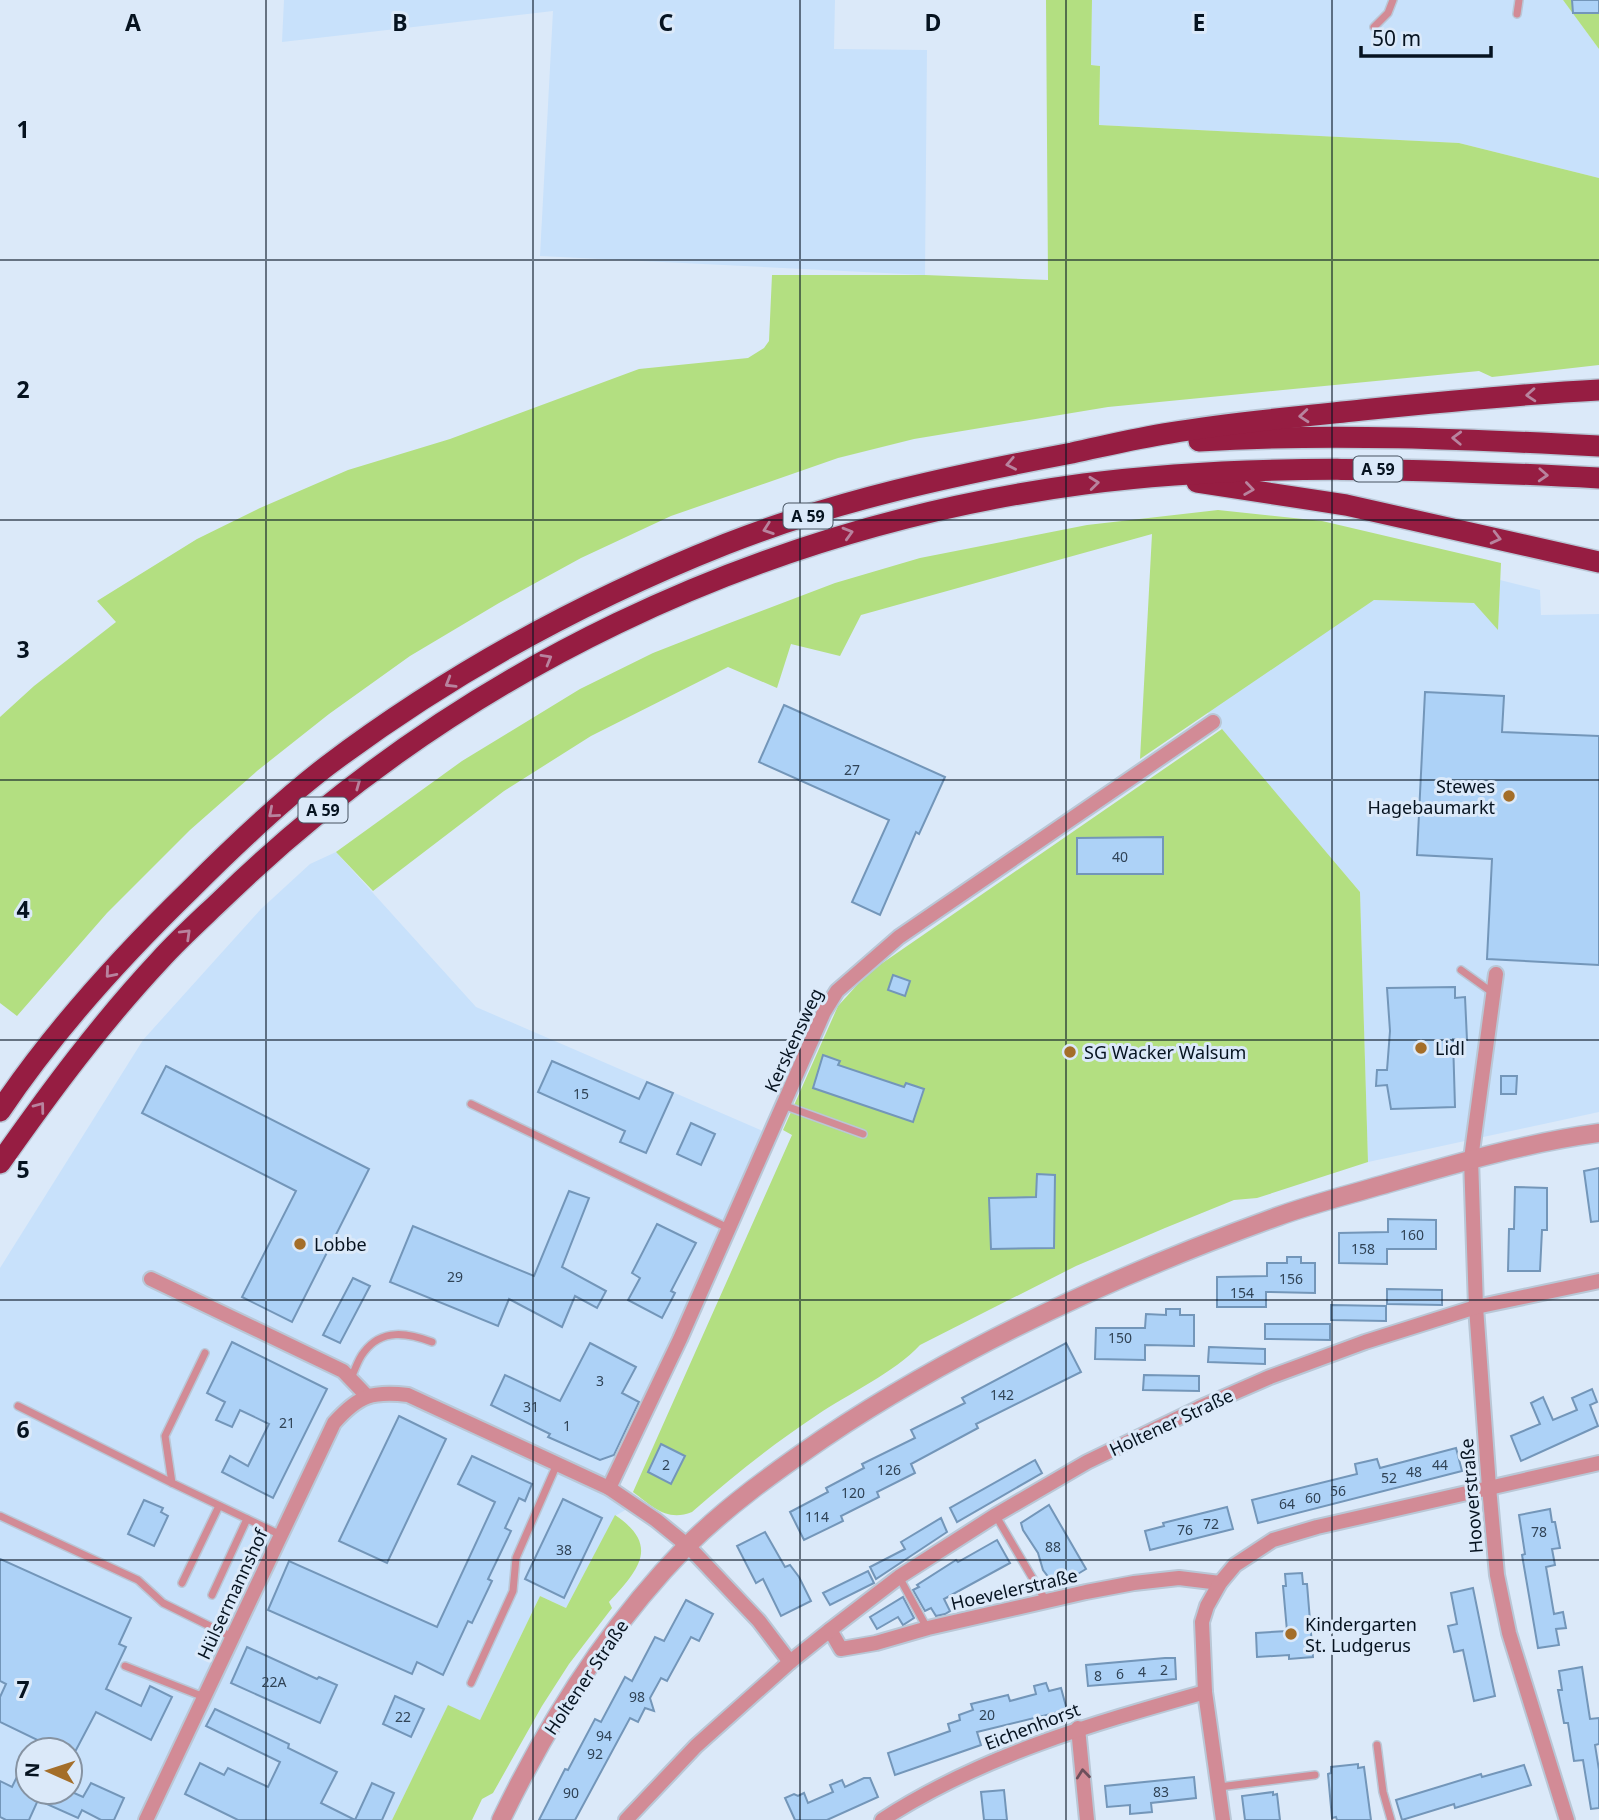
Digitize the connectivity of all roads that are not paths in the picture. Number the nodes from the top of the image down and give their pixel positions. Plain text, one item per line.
1 (1393, 0) edge
2 (1519, 0) edge
3 (1517, 13) dead end
4 (1374, 27) dead end
5 (1599, 390) edge
6 (1599, 446) edge
7 (1078, 451) junction
8 (1157, 477) junction
9 (1599, 478) edge
10 (1599, 562) edge
11 (1213, 722) dead end
12 (1461, 970) dead end
13 (1496, 974) dead end
14 (1493, 994) junction
15 (471, 1104) dead end
16 (783, 1105) junction
17 (0, 1111) edge
18 (1599, 1133) edge
19 (863, 1134) dead end
20 (1471, 1159) junction
21 (0, 1163) edge
22 (729, 1228) junction
23 (151, 1279) dead end
24 (1599, 1281) edge
25 (1476, 1307) junction
26 (432, 1342) dead end
27 (205, 1353) dead end
28 (351, 1379) junction
29 (366, 1395) junction
30 (18, 1406) dead end
31 (557, 1463) junction
32 (1599, 1465) edge
33 (172, 1483) junction
34 (610, 1488) junction
35 (1489, 1488) junction
36 (219, 1506) junction
37 (996, 1515) junction
38 (0, 1516) edge
39 (247, 1519) junction
40 (281, 1535) junction
41 (688, 1546) junction
42 (899, 1577) junction
43 (182, 1583) dead end
44 (1220, 1583) junction
45 (212, 1595) dead end
46 (1046, 1601) junction
47 (928, 1628) junction
48 (830, 1630) junction
49 (232, 1637) junction
50 (790, 1662) junction
51 (125, 1666) dead end
52 (471, 1683) dead end
53 (1205, 1692) junction
54 (204, 1697) junction
55 (1078, 1728) junction
56 (1377, 1745) dead end
57 (1315, 1775) dead end
58 (1219, 1787) junction
59 (146, 1820) edge
60 (501, 1820) edge
61 (626, 1820) edge
62 (882, 1820) edge
63 (1087, 1820) edge
64 (1223, 1820) edge
65 (1391, 1820) edge
66 (1567, 1820) edge

1 - 4 lane
2 - 3 lane
5 -> 7 highway
6 -> 7 highway, A 59
7 -> 17 highway, A 59
8 -> 9 highway, A 59
8 -> 10 highway
21 -> 8 highway, A 59
11 - 16 street, Kerskensweg
12 - 14 lane
13 - 14 street
14 - 20 street
15 - 22 lane
16 - 19 lane
16 - 22 street, Kerskensweg
18 - 20 street, Holtener Straße
20 - 25 street, Hooverstraße
20 - 41 street, Holtener Straße
22 - 34 street, Kerskensweg
23 - 28 street
24 - 25 street, Holtener Straße
25 - 35 street, Hooverstraße
25 - 37 street, Holtener Straße
26 - 28 lane
27 - 33 lane
28 - 29 street
29 - 31 street
29 - 40 street, Hülsermannshof
30 - 33 lane
31 - 34 street
31 - 52 lane
32 - 35 street
33 - 36 lane
34 - 41 street
35 - 44 street
35 - 66 street, Hooverstraße
36 - 39 lane
36 - 43 lane
37 - 42 street, Holtener Straße
37 - 46 lane
38 - 49 lane
39 - 40 lane
39 - 45 lane
40 - 49 street, Hülsermannshof
41 - 50 street
41 - 60 street, Holtener Straße
42 - 47 lane
42 - 48 street, Holtener Straße
44 - 46 street, Hoevelerstraße
44 - 53 street
46 - 47 street, Hoevelerstraße
47 - 48 street, Hoevelerstraße
48 - 50 street, Holtener Straße
49 - 54 street, Hülsermannshof
50 - 61 street, Holtener Straße
51 - 54 lane
53 - 55 street, Eichenhorst
53 - 58 street
54 - 59 street, Hülsermannshof
55 - 62 street, Eichenhorst
63 -> 55 street
56 - 65 lane
57 - 58 lane
58 - 64 street

